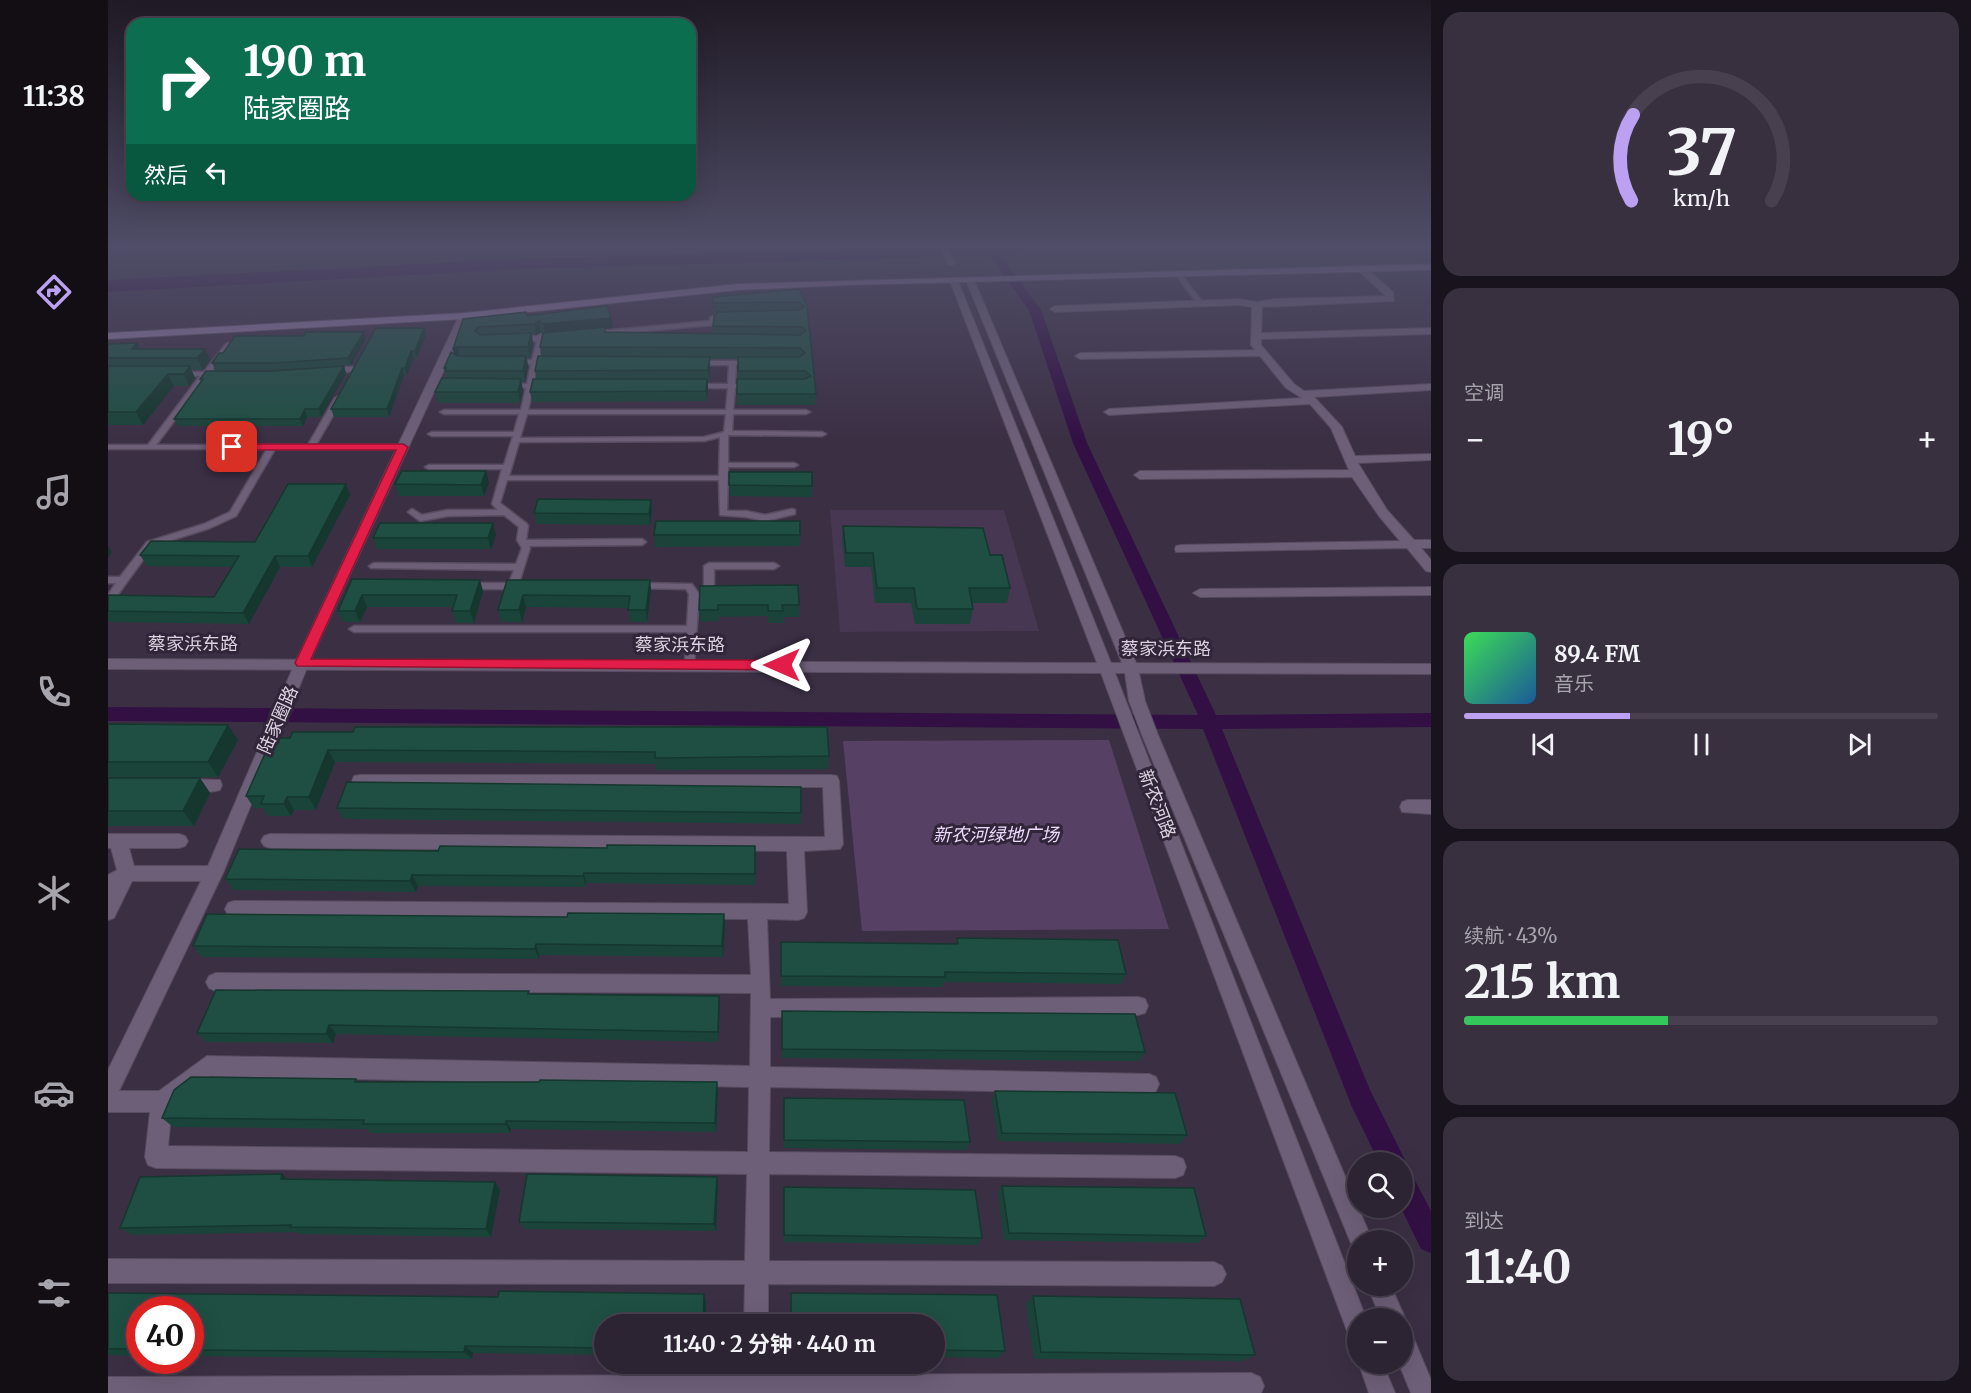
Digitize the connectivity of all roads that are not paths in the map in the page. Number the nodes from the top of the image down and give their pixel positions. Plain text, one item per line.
1 (521, 310) edge
2 (965, 310) edge
3 (982, 310) edge
4 (1257, 310) edge
5 (464, 316) junction
6 (735, 318) edge
7 (709, 324) junction
8 (1431, 331) edge
9 (708, 333) edge
10 (597, 334) edge
11 (108, 336) edge
12 (1256, 336) junction
13 (563, 337) edge
14 (541, 338) junction
15 (506, 340) edge
16 (228, 345) edge
17 (706, 352) edge
18 (1262, 353) junction
19 (1080, 356) dead end
20 (359, 361) edge
21 (503, 362) edge
22 (535, 362) junction
23 (558, 362) edge
24 (693, 363) edge
25 (705, 363) junction
26 (734, 363) junction
27 (755, 363) edge
28 (355, 369) junction
29 (322, 370) edge
30 (174, 374) edge
31 (207, 374) junction
32 (230, 374) edge
33 (349, 379) edge
34 (495, 386) edge
35 (530, 386) junction
36 (554, 386) edge
37 (684, 386) edge
38 (732, 386) junction
39 (763, 386) edge
40 (1431, 387) edge
41 (344, 389) edge
42 (1308, 398) junction
43 (806, 411) dead end
44 (444, 412) dead end
45 (524, 412) junction
46 (730, 412) junction
47 (1109, 412) dead end
48 (432, 434) dead end
49 (726, 434) junction
50 (822, 434) dead end
51 (516, 437) junction
52 (108, 447) edge
53 (150, 447) junction
54 (272, 447) junction
55 (311, 447) junction
56 (403, 447) junction
57 (1431, 457) edge
58 (1350, 460) junction
59 (724, 465) junction
60 (794, 465) dead end
61 (429, 467) dead end
62 (507, 468) junction
63 (1356, 473) junction
64 (1140, 475) dead end
65 (504, 478) junction
66 (724, 478) junction
67 (412, 512) dead end
68 (506, 512) junction
69 (792, 512) dead end
70 (642, 542) dead end
71 (523, 543) junction
72 (1431, 544) edge
73 (1411, 545) junction
74 (1181, 549) dead end
75 (374, 566) dead end
76 (774, 566) dead end
77 (519, 567) junction
78 (1431, 568) edge
79 (108, 580) edge
80 (123, 580) junction
81 (454, 586) edge
82 (513, 586) junction
83 (525, 586) edge
84 (631, 586) edge
85 (689, 586) junction
86 (709, 586) junction
87 (720, 587) edge
88 (1431, 591) edge
89 (1200, 593) dead end
90 (108, 602) edge
91 (354, 629) dead end
92 (691, 629) junction
93 (302, 663) junction
94 (108, 664) edge
95 (690, 664) junction
96 (1106, 668) junction
97 (1131, 668) junction
98 (1431, 669) edge
99 (1140, 735) junction
100 (360, 781) edge
101 (167, 785) edge
102 (214, 785) dead end
103 (1408, 807) dead end
104 (1431, 807) edge
105 (113, 841) edge
106 (179, 841) dead end
107 (270, 841) dead end
108 (795, 844) junction
109 (214, 873) junction
110 (127, 874) junction
111 (108, 884) edge
112 (234, 909) dead end
113 (757, 911) junction
114 (108, 912) edge
115 (216, 982) dead end
116 (761, 984) junction
117 (1137, 1006) dead end
118 (761, 1008) junction
119 (760, 1077) junction
120 (1149, 1084) dead end
121 (108, 1092) edge
122 (162, 1101) junction
123 (108, 1102) edge
124 (759, 1163) junction
125 (1175, 1167) dead end
126 (1357, 1230) edge
127 (108, 1271) edge
128 (757, 1273) junction
129 (1214, 1274) dead end
130 (1351, 1308) edge
131 (756, 1314) edge
132 (1413, 1367) edge
133 (1375, 1374) edge
134 (755, 1381) edge
135 (1251, 1386) dead end
136 (108, 1390) edge
137 (1382, 1393) edge
138 (1424, 1393) edge

1 - 5 main road
2 - 96 street, 新农河路
3 - 97 street, 新农河路
4 - 12 street
5 - 11 main road
5 - 56 street, 陆家圈路
6 - 7 lane
7 - 9 lane
7 - 10 lane
8 - 12 street
12 - 18 street
13 - 14 lane
14 - 15 lane
14 - 22 lane
16 - 31 lane
17 - 25 lane
18 - 19 street
18 - 42 street
20 - 28 lane
21 - 22 lane
22 - 23 lane
22 - 35 lane
24 - 25 lane
25 - 26 lane
26 - 27 lane
26 - 38 lane
28 - 29 lane
28 - 33 lane
30 - 31 lane
31 - 32 lane
31 - 53 lane
34 - 35 lane
35 - 36 lane
35 - 45 lane
37 - 38 lane
38 - 39 lane
38 - 46 lane
40 - 42 street
41 - 55 lane
42 - 47 street
42 - 58 street
43 - 46 lane
44 - 45 lane
45 - 46 lane
45 - 51 lane
46 - 49 lane
48 - 51 lane
49 - 50 lane
49 - 51 lane
49 - 59 lane
51 - 62 lane
52 - 53 lane
53 - 54 lane
54 - 55 lane
54 - 80 lane
55 - 56 lane
56 - 93 street, 陆家圈路
57 - 58 street
58 - 63 street
59 - 60 lane
59 - 66 lane
61 - 62 lane
62 - 65 lane
63 - 64 street
63 - 73 street
65 - 66 lane
65 - 68 lane
66 - 69 lane
67 - 68 lane
68 - 71 lane
70 - 71 lane
71 - 77 lane
72 - 73 street
73 - 74 street
73 - 78 street
75 - 77 lane
76 - 86 lane
77 - 82 lane
79 - 80 lane
80 - 90 lane
81 - 82 lane
82 - 83 lane
84 - 85 lane
85 - 86 lane
85 - 92 lane
86 - 87 lane
88 - 89 street
91 - 92 lane
92 - 95 lane
93 - 94 street, 蔡家浜东路
93 - 95 street, 蔡家浜东路
93 - 109 street, 陆家圈路
95 - 96 street, 蔡家浜东路
96 - 97 street, 蔡家浜东路
96 - 99 street, 新农河路
97 - 98 street, 蔡家浜东路
97 - 99 street, 新农河路
99 - 126 street, 新农河路
99 - 130 street, 新农河路
100 - 108 street
101 - 102 street
103 - 104 street
105 - 106 street
105 - 110 street
107 - 108 street
108 - 113 street
109 - 110 street
109 - 121 street, 陆家圈路
110 - 111 street
110 - 114 street
112 - 113 street
113 - 116 street
115 - 116 street
116 - 118 street
117 - 118 street
118 - 119 street
119 - 120 street
119 - 122 street
119 - 124 street
122 - 123 street
122 - 124 street
124 - 125 street
124 - 128 street
127 - 128 street
128 - 129 street
128 - 131 street
132 - 138 street
133 - 137 street
134 - 135 street
134 - 136 street

